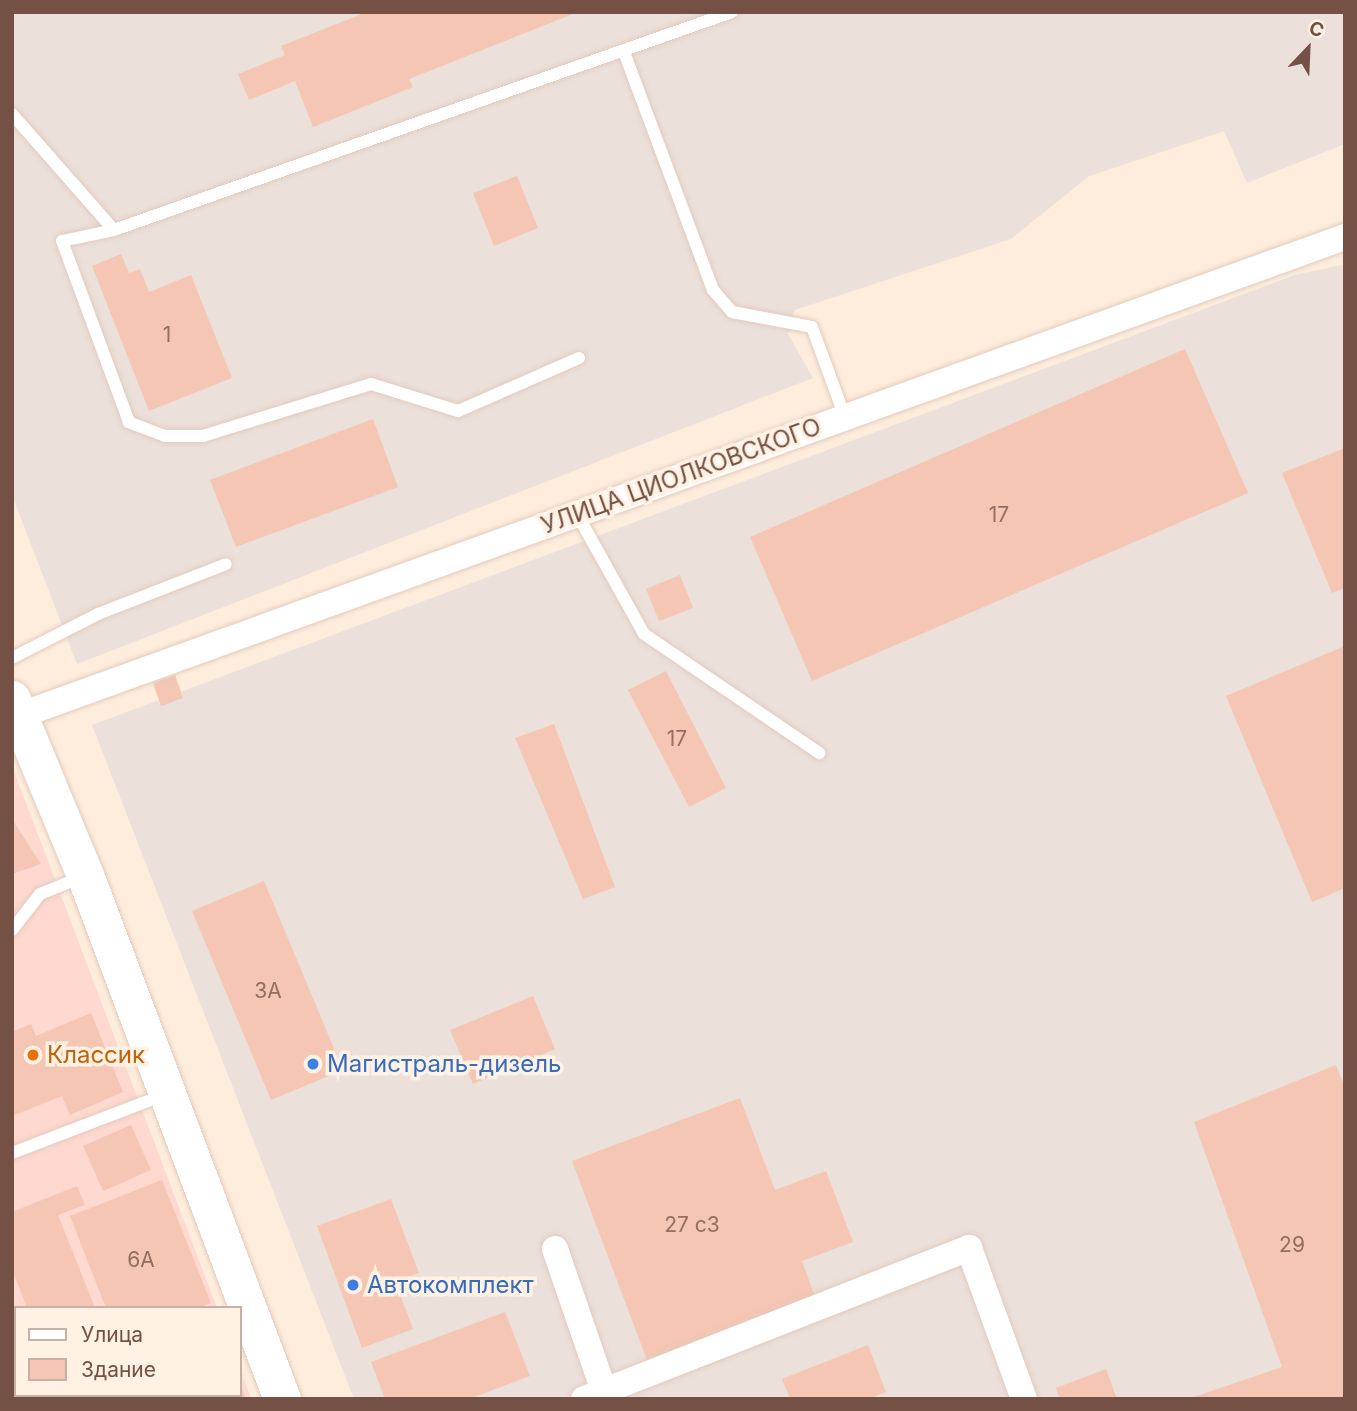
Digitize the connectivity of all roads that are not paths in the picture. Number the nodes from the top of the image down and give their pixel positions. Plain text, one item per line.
1 (732, 12) edge
2 (624, 52) junction
3 (12, 114) edge
4 (114, 230) junction
5 (1345, 237) edge
6 (579, 358) dead end
7 (845, 417) junction
8 (577, 514) junction
9 (226, 565) dead end
10 (12, 659) edge
11 (15, 708) edge
12 (819, 753) dead end
13 (85, 875) junction
14 (12, 930) edge
15 (167, 1093) junction
16 (12, 1153) edge
17 (555, 1250) dead end
18 (594, 1395) edge
19 (282, 1399) edge
20 (1024, 1399) edge

1 - 2 lane
2 - 4 lane
2 - 7 lane
3 - 4 lane
4 - 6 lane
5 - 7 street, УЛИЦА ЦИОЛКОВСКОГО
7 - 8 street, УЛИЦА ЦИОЛКОВСКОГО
8 - 11 street, УЛИЦА ЦИОЛКОВСКОГО
8 - 12 lane
9 - 10 lane
11 - 13 street
13 - 14 lane
13 - 15 street
15 - 16 lane
15 - 19 street
17 - 18 street
18 - 20 street

